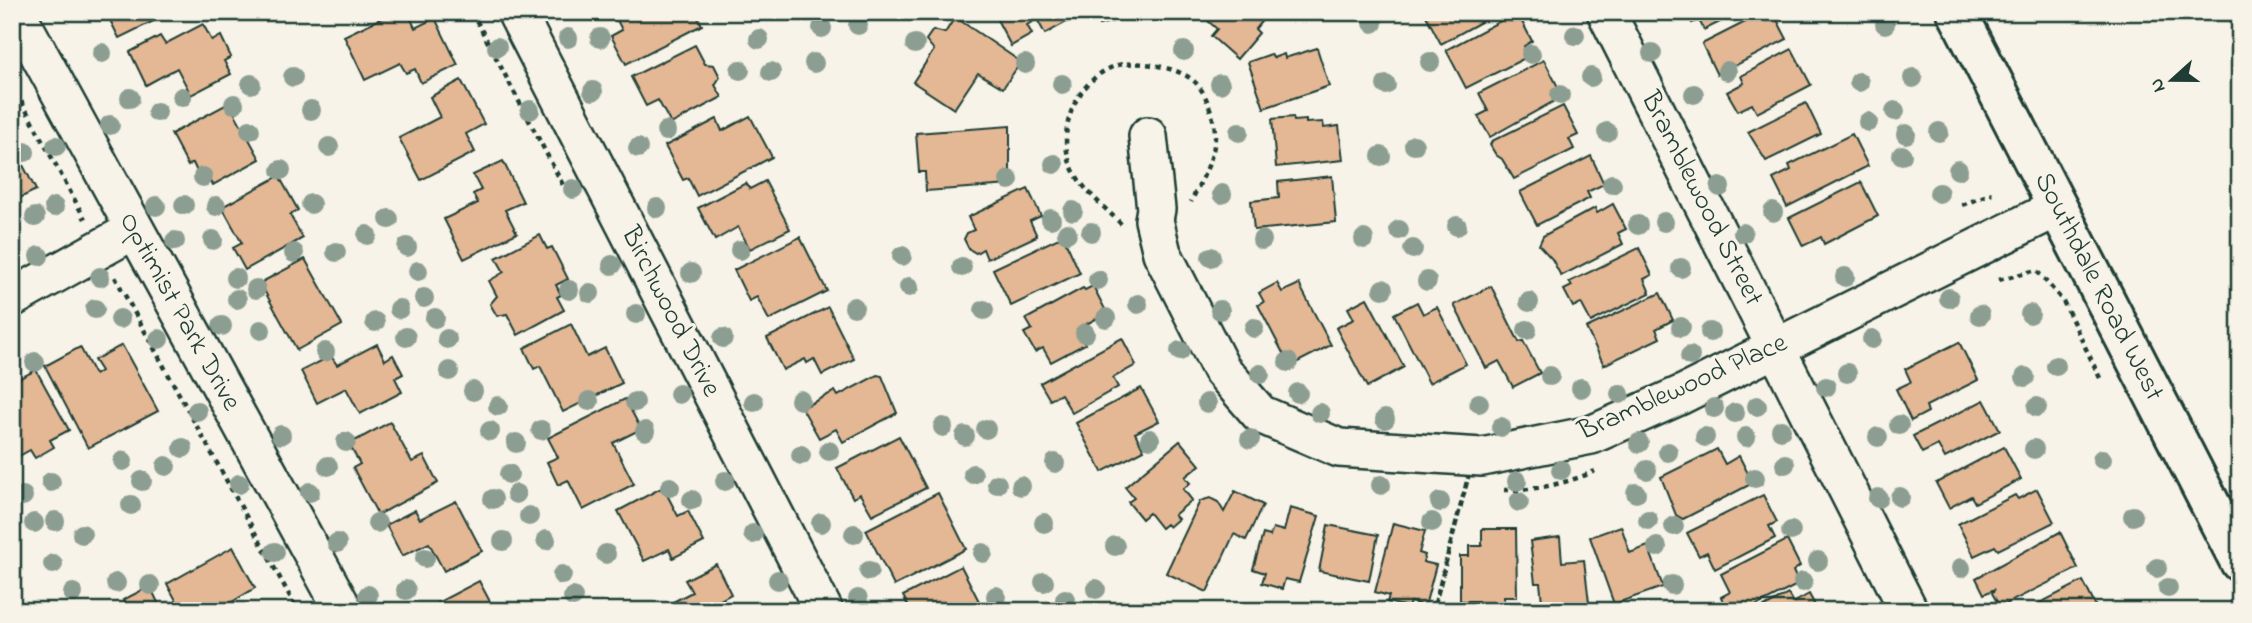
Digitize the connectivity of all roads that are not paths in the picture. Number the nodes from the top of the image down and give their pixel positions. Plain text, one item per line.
1 (16, 12) edge
2 (516, 12) edge
3 (1606, 12) edge
4 (1957, 12) edge
5 (1148, 136) dead end
6 (2057, 208) junction
7 (134, 230) junction
8 (12, 298) edge
9 (1777, 347) junction
10 (2240, 562) edge
11 (344, 611) edge
12 (824, 611) edge
13 (1909, 611) edge

1 - 7 street, Optimist Park Drive
2 - 12 street, Birchwood Drive
3 - 9 street, Bramblewood Street
4 - 6 main road, Southdale Road West
5 - 9 street, Bramblewood Place
6 - 9 street, Bramblewood Place
6 - 10 main road, Southdale Road West
7 - 8 street
7 - 11 street, Optimist Park Drive
9 - 13 street, Bramblewood Street

